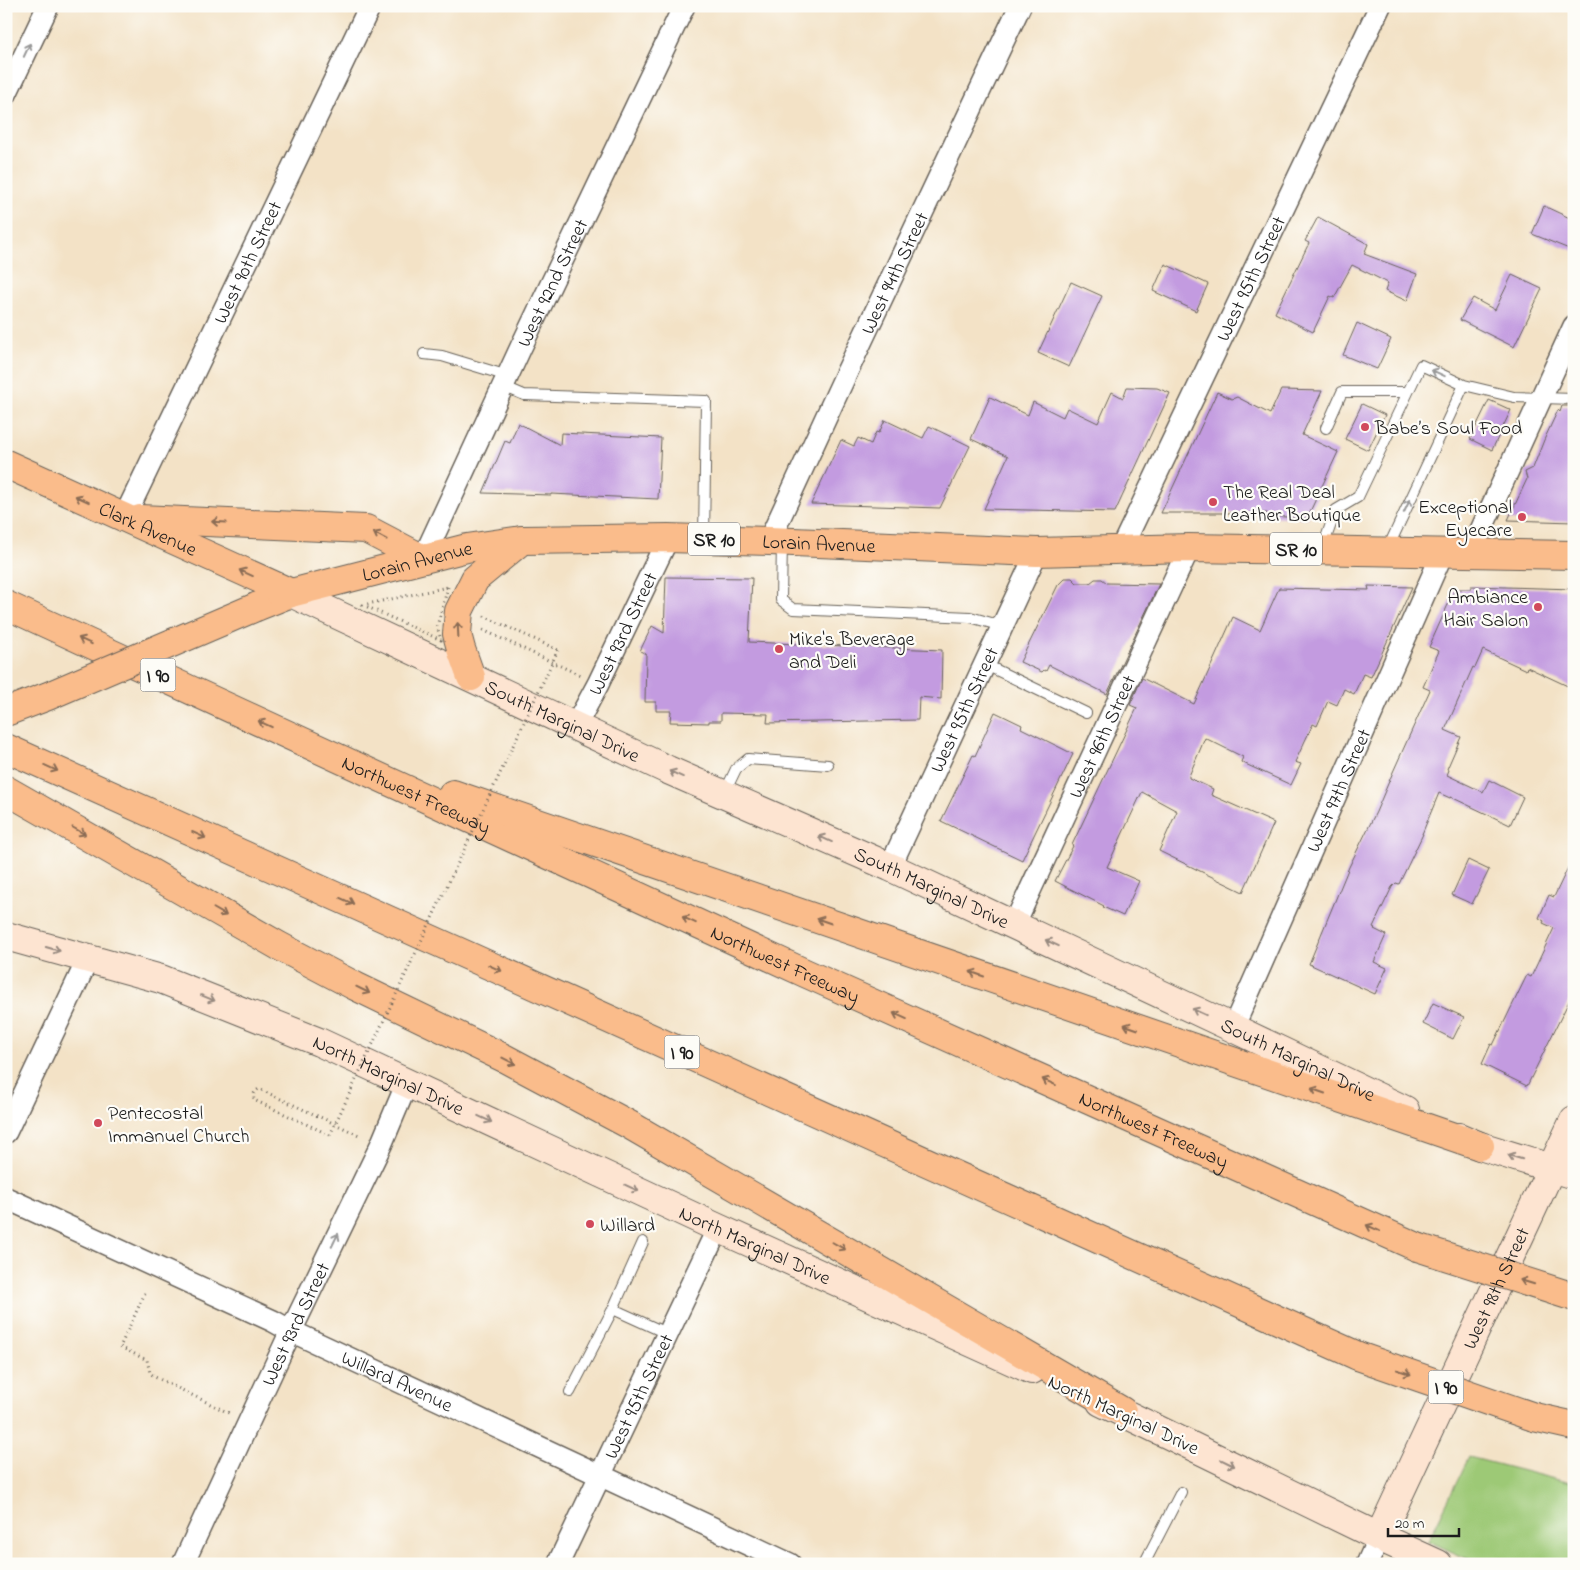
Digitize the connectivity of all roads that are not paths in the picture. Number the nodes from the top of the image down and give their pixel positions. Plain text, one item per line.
1 (48, 6) edge
2 (370, 6) edge
3 (684, 6) edge
4 (1020, 6) edge
5 (1380, 6) edge
6 (6, 94) edge
7 (1574, 326) edge
8 (424, 354) dead end
9 (505, 381) junction
10 (1464, 385) junction
11 (1408, 392) junction
12 (1541, 398) junction
13 (1574, 399) edge
14 (1326, 428) dead end
15 (6, 464) edge
16 (124, 518) junction
17 (668, 538) junction
18 (704, 539) junction
19 (522, 540) junction
20 (776, 541) junction
21 (1188, 548) junction
22 (1121, 549) junction
23 (1321, 550) junction
24 (1387, 551) junction
25 (1037, 552) junction
26 (1443, 552) junction
27 (1471, 552) junction
28 (1574, 554) edge
29 (423, 559) junction
30 (291, 593) junction
31 (6, 605) edge
32 (1002, 626) junction
33 (984, 664) junction
34 (470, 677) junction
35 (6, 712) edge
36 (1086, 712) dead end
37 (576, 727) junction
38 (309, 744) junction
39 (6, 748) edge
40 (828, 765) dead end
41 (6, 790) edge
42 (724, 795) junction
43 (890, 867) junction
44 (1014, 925) junction
45 (6, 936) edge
46 (88, 959) junction
47 (1233, 1028) junction
48 (407, 1083) junction
49 (1574, 1120) edge
50 (6, 1132) edge
51 (1480, 1146) junction
52 (1562, 1172) edge
53 (6, 1198) edge
54 (718, 1228) junction
55 (643, 1242) dead end
56 (1574, 1297) edge
57 (613, 1309) junction
58 (291, 1331) junction
59 (668, 1334) junction
60 (570, 1392) dead end
61 (1122, 1411) junction
62 (1574, 1426) edge
63 (601, 1476) junction
64 (1181, 1492) dead end
65 (1380, 1537) junction
66 (183, 1564) edge
67 (558, 1564) edge
68 (790, 1564) edge
69 (1144, 1564) edge
70 (1367, 1564) edge
71 (1438, 1564) edge

6 -> 1 street
2 - 16 street, West 90th Street
3 - 9 street, West 92nd Street
4 - 20 street, West 94th Street
5 - 22 street, West 95th Street
7 - 12 street
8 - 9 lane
9 - 18 lane
9 - 29 street, West 92nd Street
10 -> 11 lane
10 - 12 lane
24 -> 10 lane
11 - 14 lane
11 - 23 lane
12 - 13 lane
12 - 27 street
16 -> 15 main road, Clark Avenue
29 -> 16 main road
30 -> 16 main road, Clark Avenue
17 - 18 main road, Lorain Avenue / SR 10
17 - 19 main road, Lorain Avenue / SR 10
17 - 37 street, West 93rd Street
18 - 20 main road, Lorain Avenue / SR 10
19 - 29 main road, Lorain Avenue / SR 10
34 -> 19 main road
20 - 25 main road, Lorain Avenue / SR 10
20 - 32 lane
21 - 22 main road, Lorain Avenue / SR 10
21 - 23 main road, Lorain Avenue / SR 10
21 - 44 street, West 96th Street
22 - 25 main road, Lorain Avenue / SR 10
23 - 24 main road, Lorain Avenue / SR 10
24 - 26 main road, Lorain Avenue / SR 10
25 - 32 street, West 95th Street
26 - 27 main road, Lorain Avenue / SR 10
26 - 47 street, West 97th Street
27 - 28 main road, Lorain Avenue / SR 10
29 - 30 main road, Lorain Avenue / SR 10
30 - 34 street, South Marginal Drive
30 - 35 main road, Lorain Avenue / SR 10, bridge
38 -> 31 main road, Northwest Freeway / I 90
32 - 33 street, West 95th Street
33 - 36 lane
33 - 43 street, West 95th Street
34 - 37 street, South Marginal Drive
42 -> 37 street, South Marginal Drive
51 -> 38 main road
56 -> 38 main road, Northwest Freeway / I 90, bridge
39 -> 62 main road, I 90, bridge
40 - 42 lane
41 -> 61 main road
43 -> 42 street, South Marginal Drive
43 - 44 street, South Marginal Drive
47 -> 44 street, South Marginal Drive
45 -> 46 street, North Marginal Drive
46 -> 48 street, North Marginal Drive
46 - 50 street
47 - 51 street, South Marginal Drive
48 -> 54 street, North Marginal Drive
58 -> 48 street, West 93rd Street
49 - 52 street, West 98th Street
52 -> 51 street, South Marginal Drive
52 - 65 street, West 98th Street
53 - 58 street, Willard Avenue
54 - 59 street, West 95th Street
54 - 61 street, North Marginal Drive
55 - 57 lane
57 - 59 lane
57 - 60 lane
58 - 63 street, Willard Avenue
58 - 66 street, West 93rd Street
59 - 63 street, West 95th Street
61 -> 65 street, North Marginal Drive
63 - 67 street, West 95th Street
63 - 68 street, Willard Avenue
64 - 69 lane
65 - 70 street, West 98th Street
65 - 71 street, North Marginal Drive

